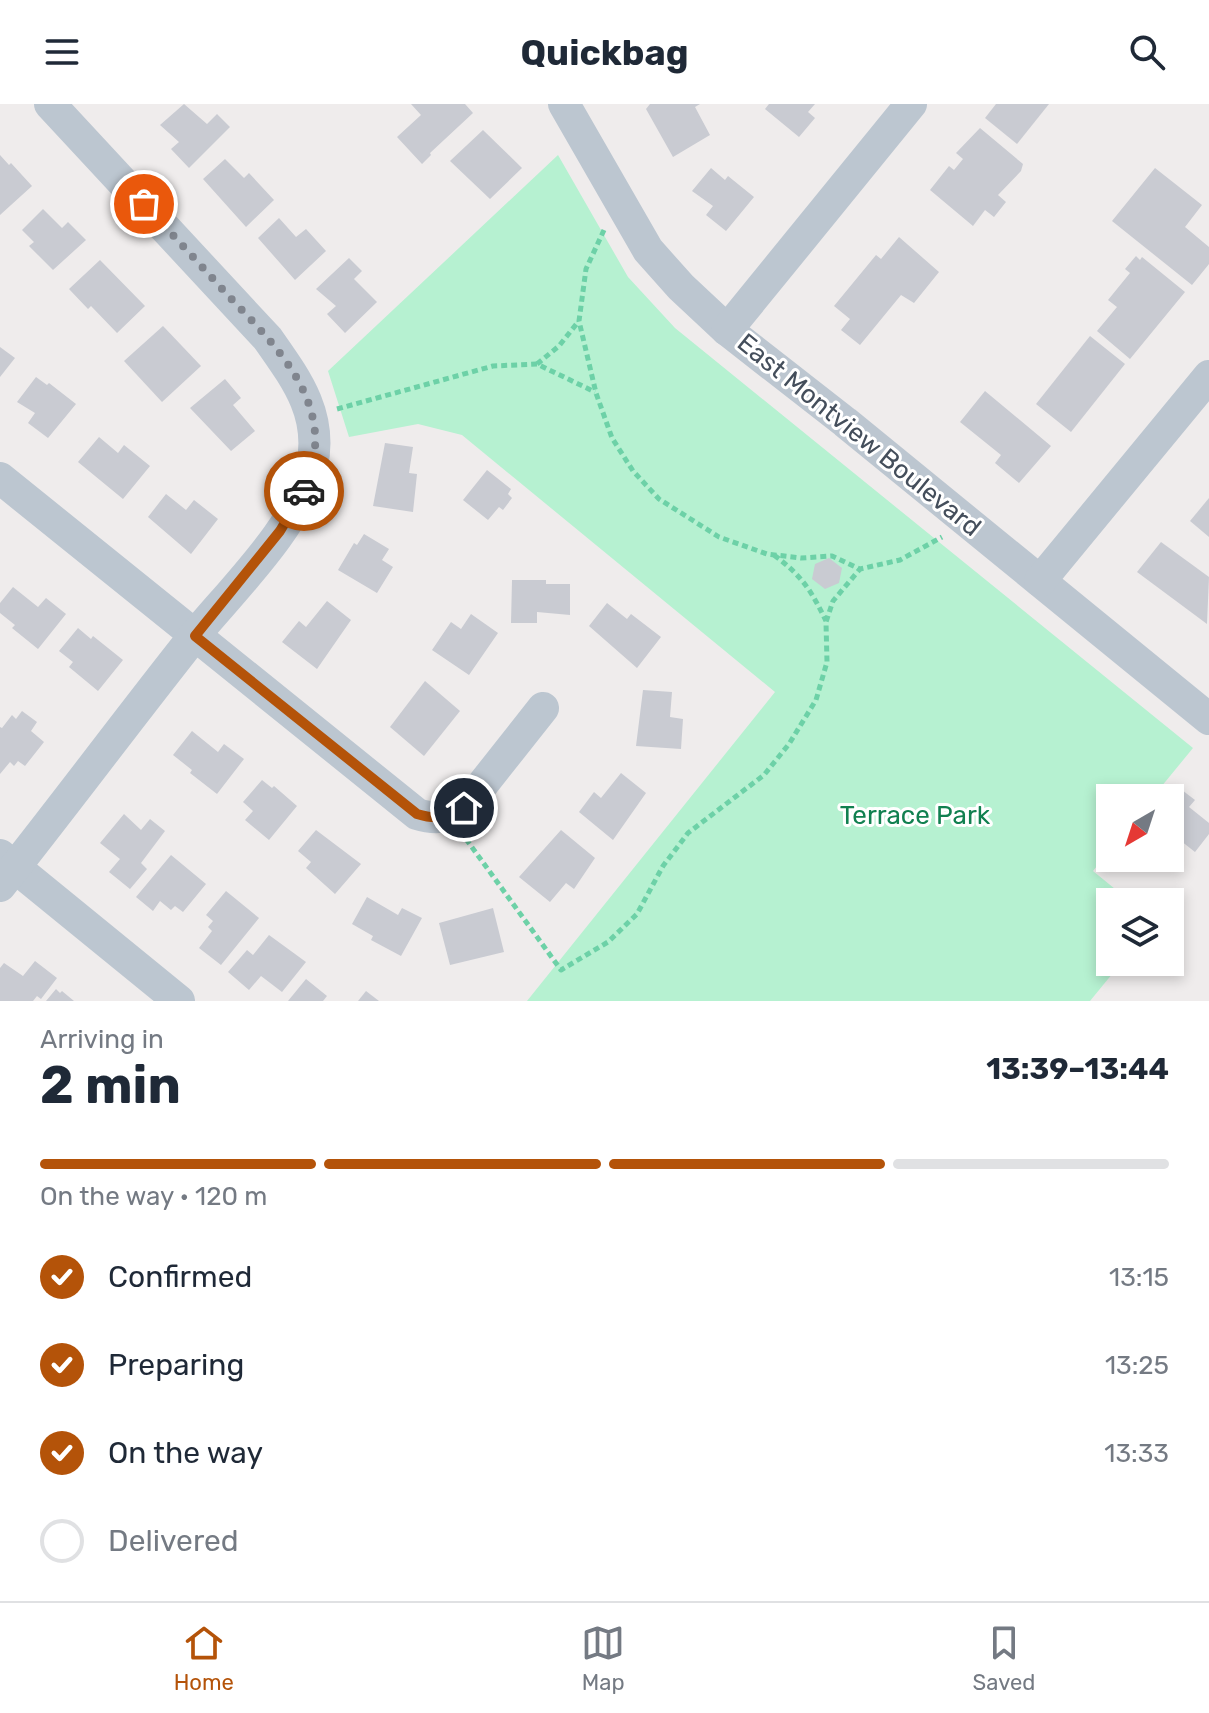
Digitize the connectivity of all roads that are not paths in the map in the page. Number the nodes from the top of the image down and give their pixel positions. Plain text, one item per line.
1 (50, 104) edge
2 (564, 104) edge
3 (911, 104) edge
4 (727, 330) junction
5 (1209, 376) edge
6 (0, 478) edge
7 (1040, 581) junction
8 (195, 636) junction
9 (543, 708) dead end
10 (1209, 719) edge
11 (5, 870) edge
12 (179, 1001) edge

1 - 8 street
2 - 4 street, East Montview Boulevard
3 - 4 street
4 - 7 street, East Montview Boulevard
5 - 7 street
6 - 8 street
7 - 10 street, East Montview Boulevard
8 - 9 street
8 - 11 street
11 - 12 street

